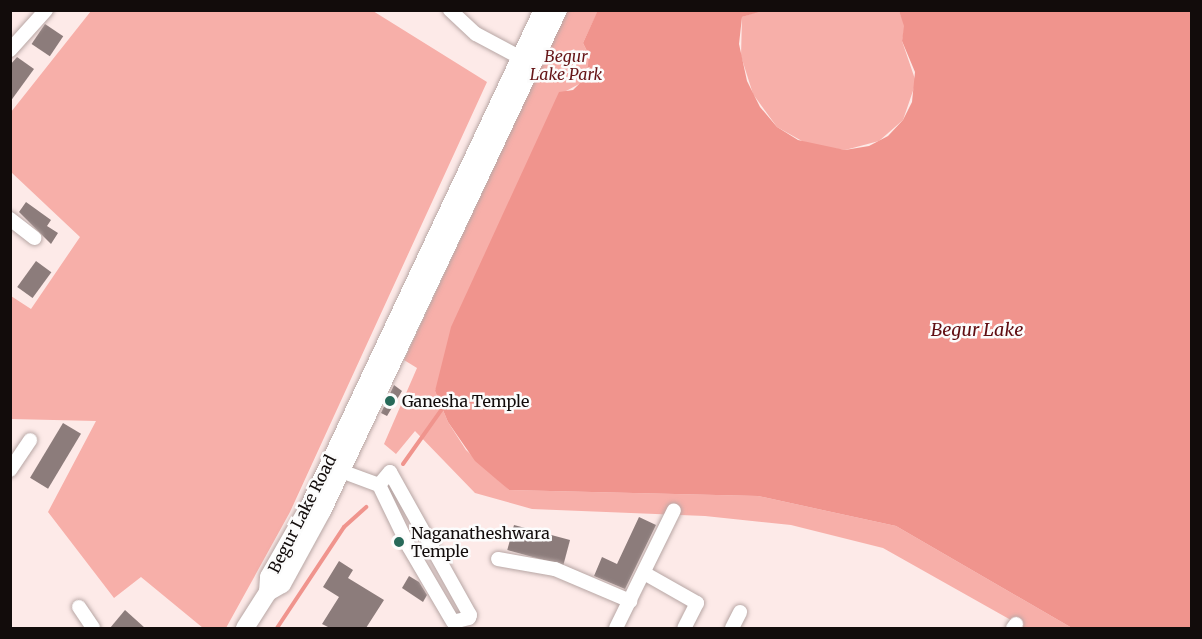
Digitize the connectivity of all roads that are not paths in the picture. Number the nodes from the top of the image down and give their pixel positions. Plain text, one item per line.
1 (450, 10) edge
2 (543, 10) edge
3 (558, 10) edge
4 (42, 12) edge
5 (10, 50) edge
6 (521, 58) junction
7 (10, 219) edge
8 (34, 238) dead end
9 (439, 246) junction
10 (349, 436) junction
11 (30, 440) dead end
12 (10, 470) edge
13 (340, 471) junction
14 (379, 485) junction
15 (674, 510) dead end
16 (498, 559) dead end
17 (644, 573) junction
18 (268, 592) junction
19 (630, 601) junction
20 (79, 607) dead end
21 (740, 612) dead end
22 (93, 628) edge
23 (245, 628) edge
24 (616, 628) edge
25 (684, 628) edge
26 (732, 628) edge

1 - 6 street
2 - 6 main road, Begur Lake Road
3 - 9 main road, Begur Lake Road
4 - 5 street
6 - 9 main road, Begur Lake Road
7 - 8 street
9 - 10 main road, Begur Lake Road
10 - 13 main road, Begur Lake Road
10 - 18 main road, Begur Lake Road
11 - 12 street
13 - 14 street
13 - 18 main road, Begur Lake Road
14 - 14 street
15 - 17 street
16 - 19 street
17 - 19 street
17 - 25 street
18 - 23 main road
19 - 24 street
20 - 22 street
21 - 26 street

